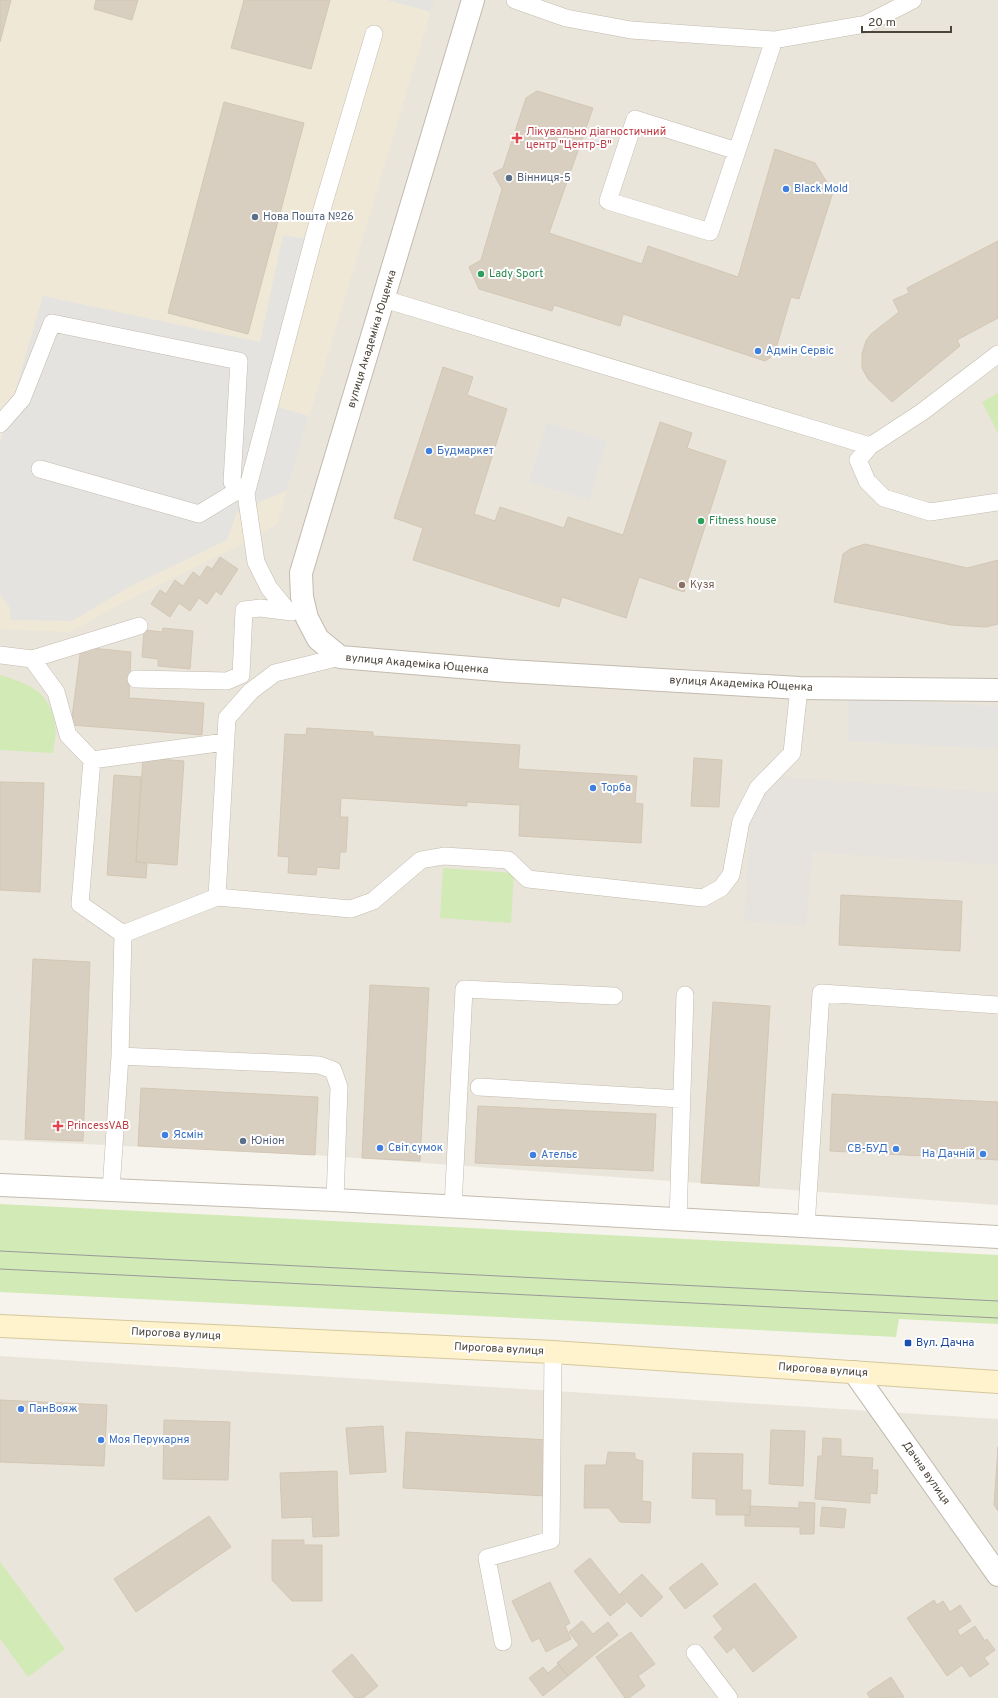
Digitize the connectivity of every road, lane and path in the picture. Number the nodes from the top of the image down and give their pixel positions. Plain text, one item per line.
1 (473, 0) edge
2 (515, 0) edge
3 (913, 0) edge
4 (374, 34) dead end
5 (774, 40) junction
6 (737, 151) junction
7 (384, 299) junction
8 (998, 354) edge
9 (0, 424) edge
10 (870, 446) junction
11 (40, 469) dead end
12 (243, 491) junction
13 (998, 502) edge
14 (286, 610) junction
15 (307, 618) junction
16 (139, 626) dead end
17 (0, 655) edge
18 (340, 657) junction
19 (32, 659) junction
20 (136, 679) dead end
21 (799, 688) junction
22 (998, 690) edge
23 (225, 742) junction
24 (92, 760) junction
25 (217, 897) junction
26 (123, 934) junction
27 (685, 995) dead end
28 (614, 996) dead end
29 (998, 1006) edge
30 (120, 1056) junction
31 (479, 1087) dead end
32 (681, 1099) junction
33 (0, 1185) edge
34 (111, 1190) junction
35 (335, 1200) junction
36 (453, 1207) junction
37 (678, 1220) junction
38 (806, 1227) junction
39 (998, 1237) edge
40 (0, 1326) edge
41 (554, 1352) junction
42 (854, 1372) junction
43 (998, 1382) edge
44 (998, 1575) edge
45 (503, 1642) dead end
46 (695, 1653) dead end
47 (729, 1698) edge

1 - 7 street, вулиця Академіка Ющенка
2 - 5 lane
3 - 5 lane
4 - 12 lane
5 - 6 lane
6 - 6 lane
7 - 10 lane
7 - 15 street, вулиця Академіка Ющенка
8 - 10 lane
9 - 12 lane
10 - 13 lane
11 - 12 lane
12 - 14 lane
14 - 15 lane
14 - 20 lane
15 - 18 street, вулиця Академіка Ющенка
16 - 19 lane
17 - 19 lane
18 - 21 street, вулиця Академіка Ющенка
18 - 23 lane
19 - 24 lane
21 - 22 street, вулиця Академіка Ющенка
21 - 25 lane
23 - 24 lane
23 - 25 lane
24 - 26 lane
25 - 26 lane
26 - 30 lane
27 - 32 lane
28 - 36 lane
29 - 38 lane
30 - 34 lane
30 - 35 lane
31 - 32 lane
32 - 37 lane
33 - 34 street
34 - 35 street
35 - 36 street
36 - 37 street
37 - 38 street
38 - 39 street
40 - 41 main road, Пирогова вулиця
41 - 42 main road, Пирогова вулиця
41 - 45 lane
42 - 43 main road, Пирогова вулиця
42 - 44 street, Дачна вулиця
46 - 47 lane

